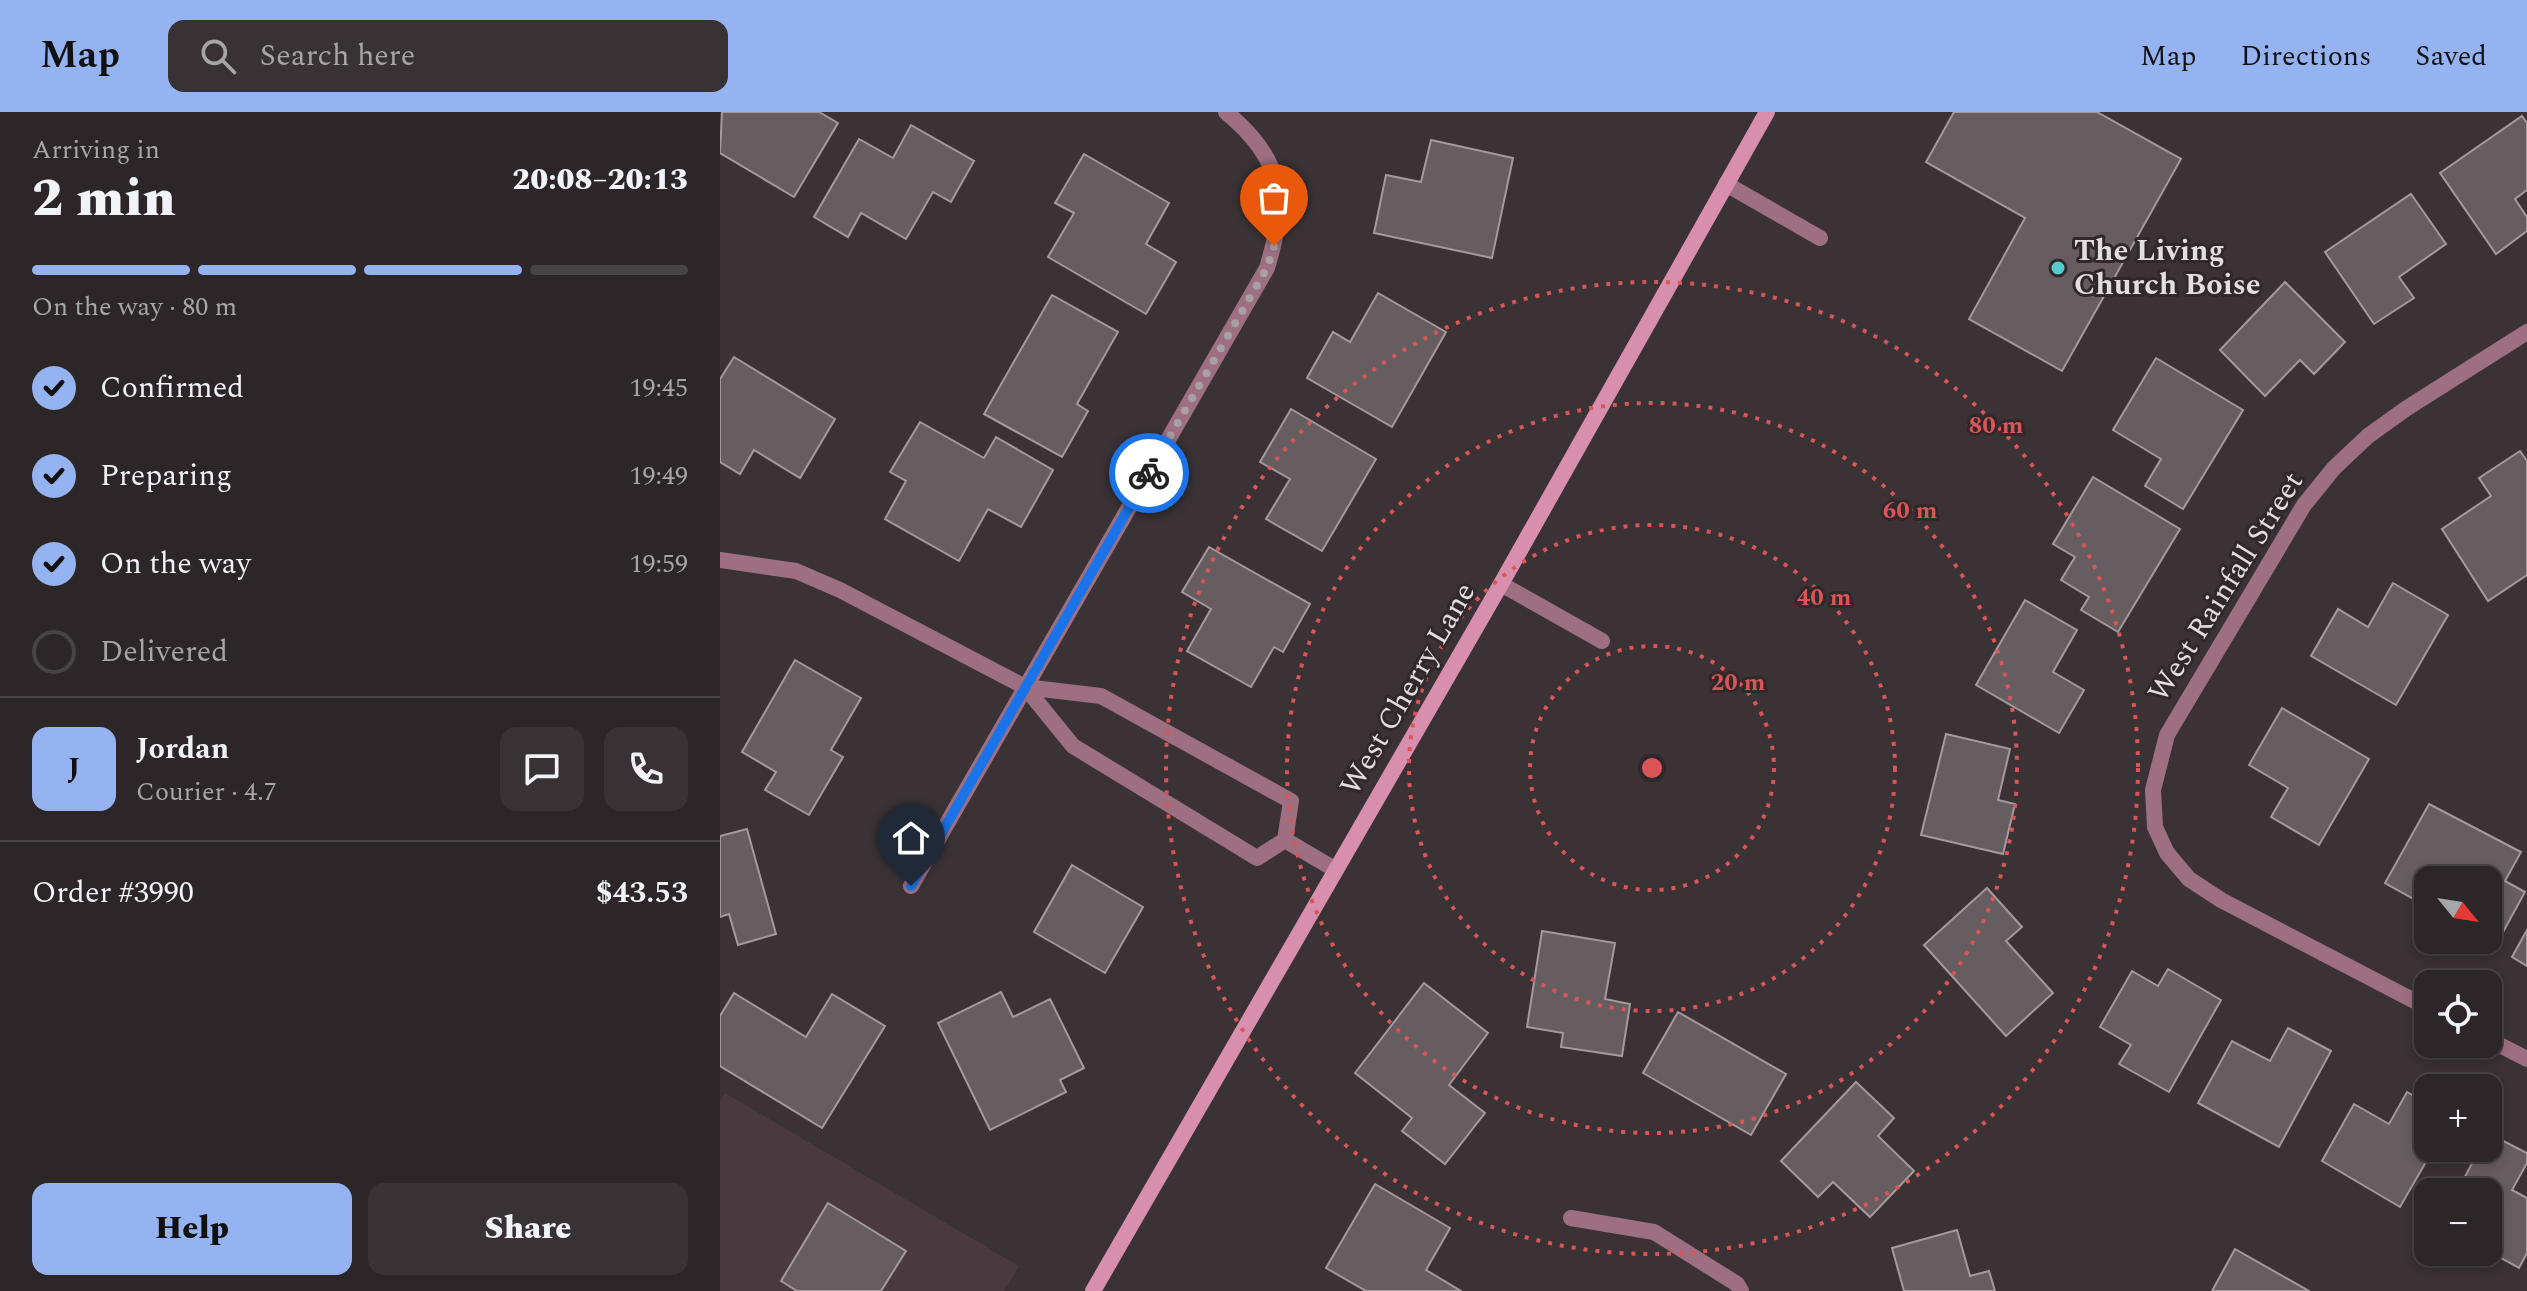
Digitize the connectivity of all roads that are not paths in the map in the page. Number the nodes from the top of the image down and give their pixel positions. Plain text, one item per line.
1 (1226, 112) edge
2 (1767, 112) edge
3 (1726, 184) junction
4 (1820, 238) dead end
5 (2527, 332) edge
6 (720, 560) edge
7 (1501, 584) junction
8 (1602, 641) dead end
9 (1025, 687) junction
10 (1285, 840) junction
11 (1336, 870) junction
12 (911, 886) dead end
13 (2414, 1001) edge
14 (2502, 1046) edge
15 (2527, 1059) edge
16 (1571, 1218) dead end
17 (1093, 1291) edge
18 (1741, 1291) edge

1 - 9 street
2 - 3 main road, West Cherry Lane
3 - 4 street
3 - 7 main road, West Cherry Lane
5 - 13 street, West Rainfall Street
6 - 9 street
7 - 8 street
7 - 11 main road, West Cherry Lane
9 - 10 street
9 - 10 street
9 - 12 street
10 - 11 street
11 - 17 main road, West Cherry Lane
14 - 15 street
16 - 18 street

